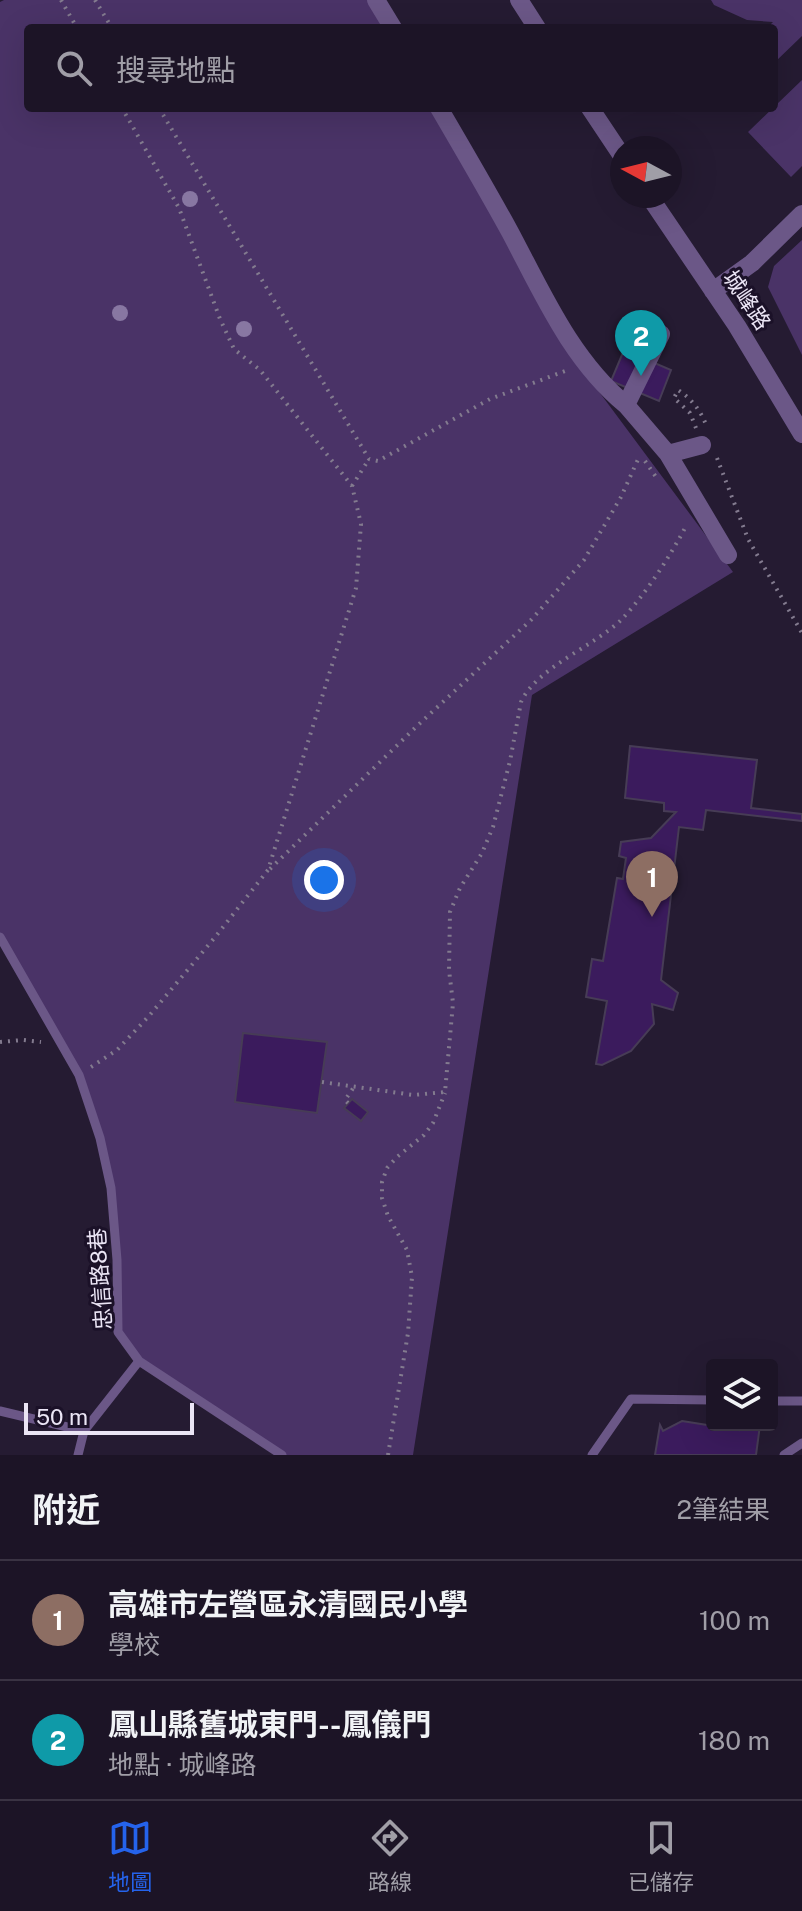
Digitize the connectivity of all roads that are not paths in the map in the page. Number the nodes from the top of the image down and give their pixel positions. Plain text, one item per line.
1 (376, 0) edge
2 (519, 0) edge
3 (391, 24) edge
4 (534, 24) edge
5 (441, 112) edge
6 (593, 112) edge
7 (610, 138) edge
8 (657, 208) edge
9 (802, 214) edge
10 (713, 291) junction
11 (661, 334) dead end
12 (626, 405) junction
13 (802, 434) edge
14 (706, 441) road end
15 (668, 454) junction
16 (728, 555) dead end
17 (0, 937) edge
18 (139, 1361) junction
19 (706, 1400) edge
20 (778, 1401) edge
21 (802, 1401) edge
22 (0, 1411) edge
23 (84, 1431) junction
24 (802, 1443) edge
25 (78, 1455) edge
26 (282, 1455) edge
27 (592, 1455) edge
28 (784, 1455) edge

1 - 3 street
2 - 4 street
5 - 12 street
6 - 7 street
8 - 10 street, 城峰路
9 - 10 street
10 - 13 street, 城峰路
11 - 12 street
12 - 15 street
14 - 15 street
15 - 16 street
17 - 18 lane, 忠信路8巷
18 - 23 lane
18 - 26 lane, 忠信路8巷
19 - 27 lane
20 - 21 lane
22 - 23 lane
23 - 25 lane
24 - 28 lane

